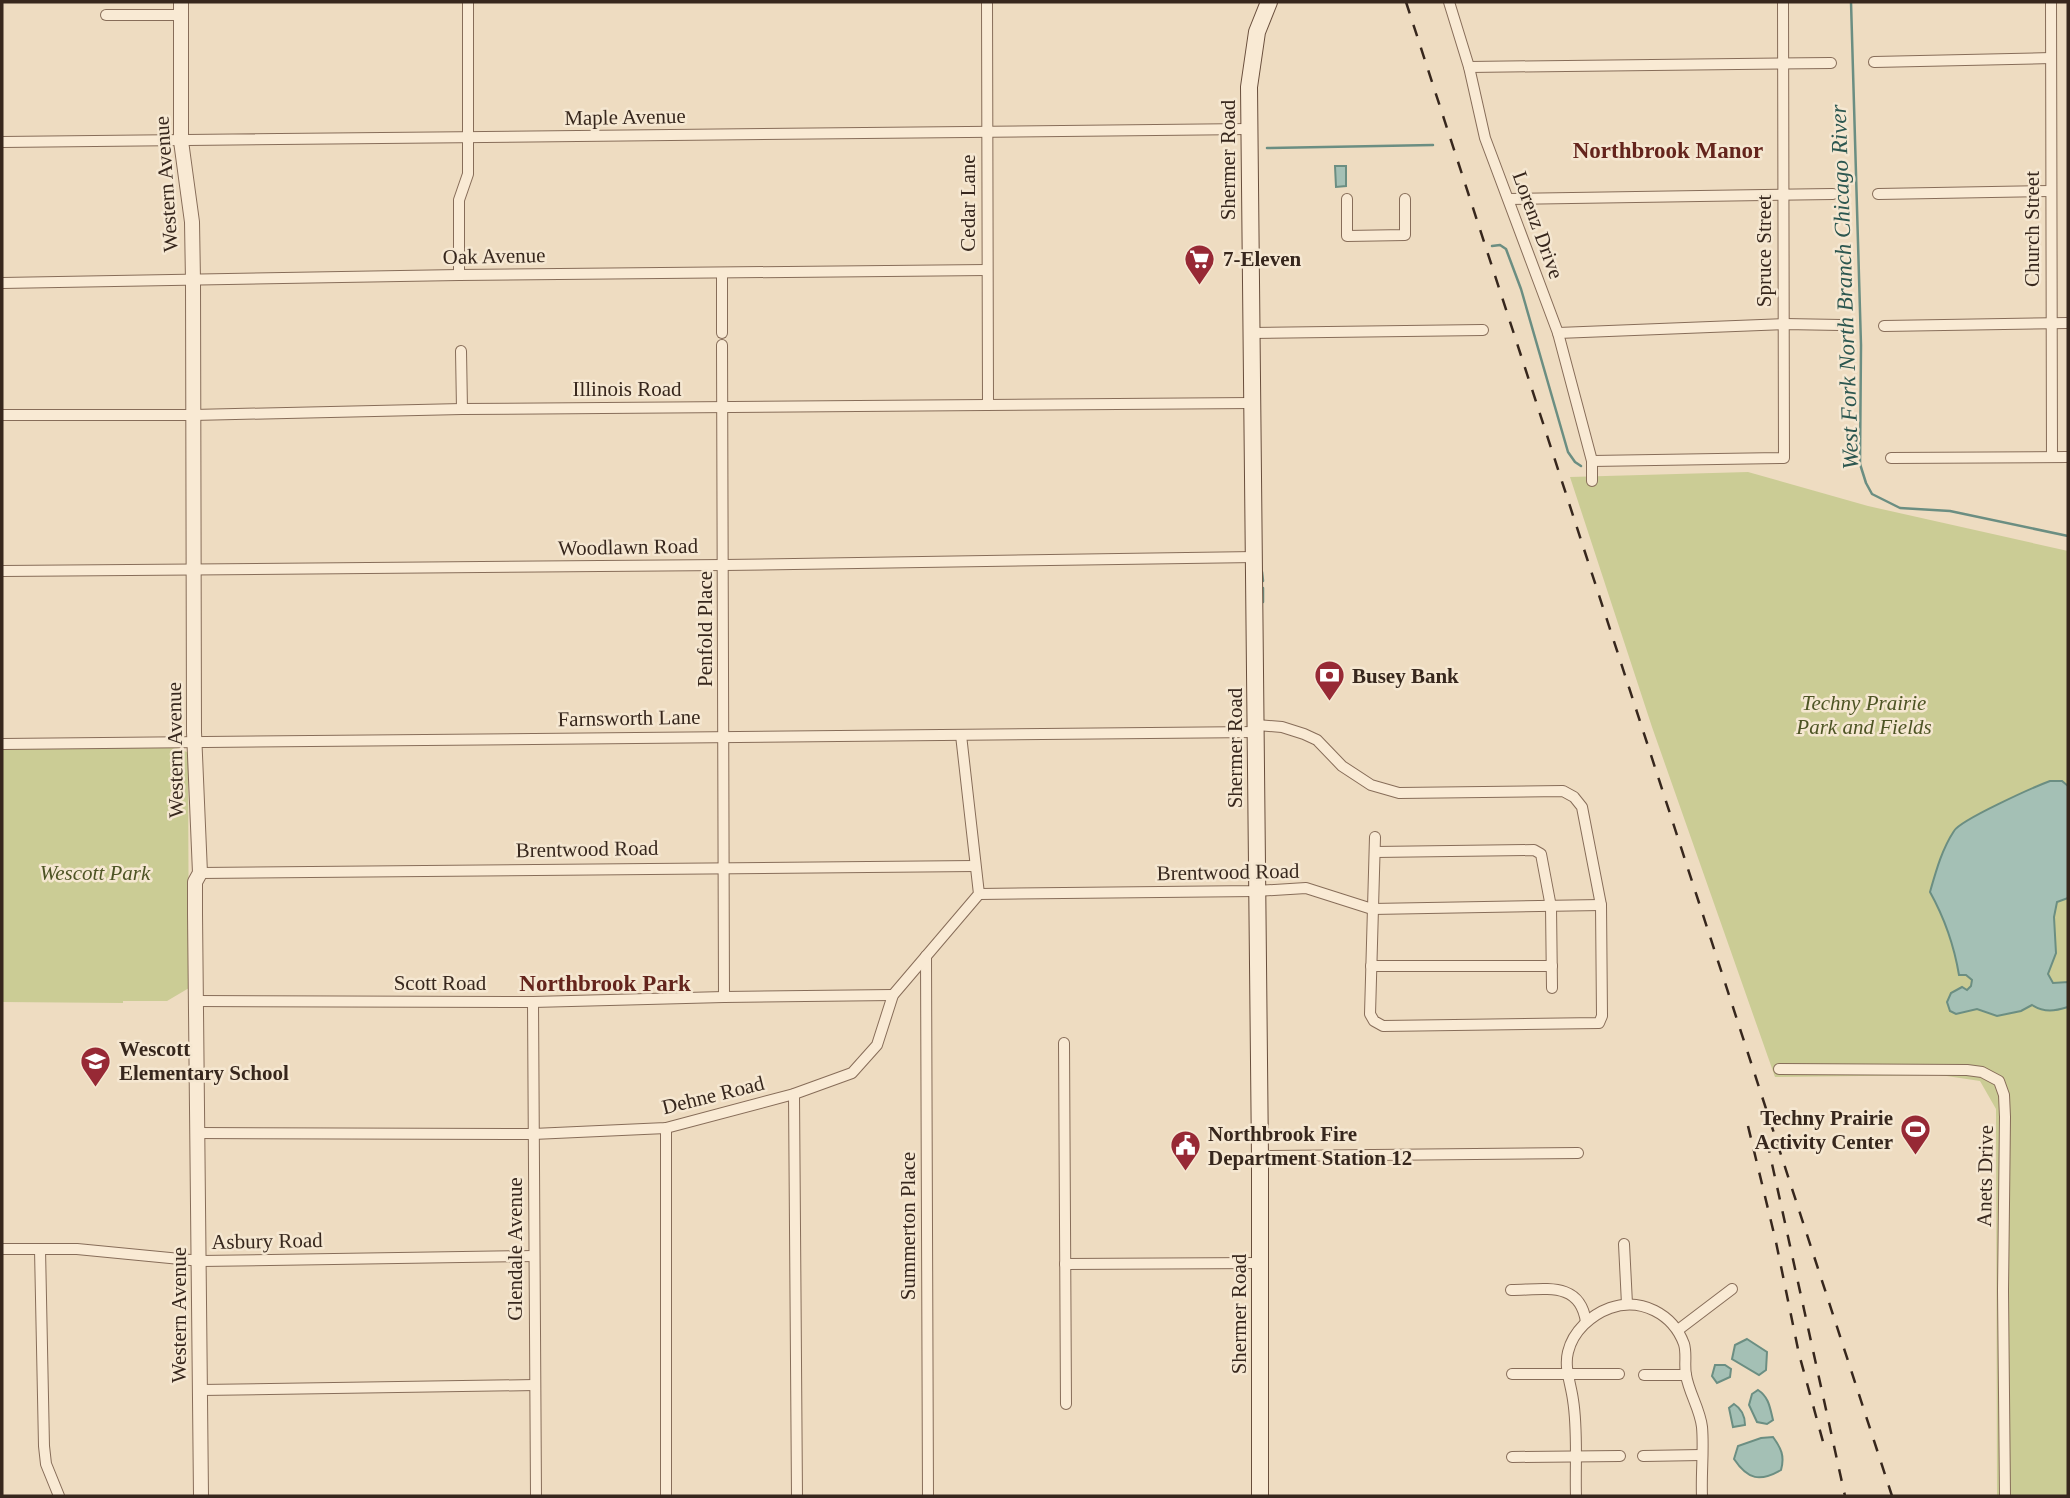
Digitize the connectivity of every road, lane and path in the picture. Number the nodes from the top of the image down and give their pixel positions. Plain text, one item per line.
1 (468, 2) edge
2 (987, 2) edge
3 (1269, 2) edge
4 (1449, 2) edge
5 (1783, 2) edge
6 (2051, 2) edge
7 (181, 8) edge
8 (106, 15) dead end
9 (2051, 58) junction
10 (1783, 62) junction
11 (1831, 62) dead end
12 (1874, 62) dead end
13 (1469, 67) junction
14 (1249, 129) junction
15 (987, 132) junction
16 (469, 138) junction
17 (181, 141) junction
18 (2, 142) edge
19 (2051, 191) junction
20 (1833, 194) dead end
21 (1878, 194) dead end
22 (1783, 195) junction
23 (1405, 199) dead end
24 (1508, 199) junction
25 (1347, 200) dead end
26 (987, 271) junction
27 (722, 274) junction
28 (458, 275) junction
29 (193, 281) junction
30 (2, 283) edge
31 (2068, 323) edge
32 (1784, 324) junction
33 (2052, 324) junction
34 (1841, 326) dead end
35 (1884, 326) dead end
36 (1482, 330) dead end
37 (1251, 333) junction
38 (1558, 333) junction
39 (461, 351) dead end
40 (1252, 403) junction
41 (988, 405) junction
42 (722, 408) junction
43 (461, 409) junction
44 (2, 415) edge
45 (193, 415) junction
46 (2053, 457) junction
47 (2068, 457) edge
48 (1891, 458) dead end
49 (1592, 461) junction
50 (1592, 481) dead end
51 (1255, 556) junction
52 (724, 565) junction
53 (194, 570) junction
54 (2, 571) edge
55 (1257, 729) junction
56 (961, 735) junction
57 (724, 737) junction
58 (194, 741) junction
59 (2, 744) edge
60 (1375, 837) dead end
61 (1375, 852) junction
62 (975, 866) junction
63 (725, 867) junction
64 (200, 873) junction
65 (1256, 891) junction
66 (979, 894) junction
67 (1601, 905) junction
68 (1551, 907) junction
69 (1372, 909) junction
70 (926, 956) junction
71 (1371, 966) junction
72 (1552, 966) junction
73 (1552, 988) dead end
74 (893, 995) junction
75 (724, 997) junction
76 (196, 1001) junction
77 (533, 1002) junction
78 (1064, 1043) dead end
79 (1779, 1069) dead end
80 (794, 1094) junction
81 (666, 1128) junction
82 (197, 1133) junction
83 (533, 1134) junction
84 (1578, 1153) dead end
85 (1260, 1156) junction
86 (1624, 1244) dead end
87 (2, 1249) edge
88 (40, 1249) junction
89 (533, 1256) junction
90 (201, 1261) junction
91 (1261, 1263) junction
92 (1065, 1264) junction
93 (1732, 1289) dead end
94 (1511, 1290) dead end
95 (1627, 1304) junction
96 (1586, 1322) junction
97 (1678, 1330) junction
98 (1512, 1374) dead end
99 (1568, 1374) junction
100 (1619, 1374) dead end
101 (1643, 1375) dead end
102 (1686, 1375) junction
103 (535, 1385) junction
104 (201, 1390) junction
105 (1066, 1404) dead end
106 (1701, 1455) junction
107 (1620, 1456) dead end
108 (1643, 1456) dead end
109 (1512, 1457) dead end
110 (1575, 1457) junction
111 (60, 1496) edge
112 (201, 1496) edge
113 (536, 1496) edge
114 (666, 1496) edge
115 (797, 1496) edge
116 (928, 1496) edge
117 (1260, 1496) edge
118 (1576, 1496) edge
119 (1702, 1496) edge
120 (2005, 1496) edge

1 - 16 street
2 - 15 street, Cedar Lane
3 - 14 main road, Shermer Road
4 - 13 street, Lorenz Drive
5 - 10 street, Spruce Street
6 - 9 street, Church Street
7 - 8 street
7 - 17 street, Western Avenue
9 - 12 street
9 - 19 street, Church Street
10 - 11 street
10 - 13 street
10 - 22 street, Spruce Street
13 - 24 street, Lorenz Drive
14 - 15 street, Maple Avenue
14 - 37 main road, Shermer Road
15 - 16 street, Maple Avenue
15 - 26 street, Cedar Lane
16 - 17 street, Maple Avenue
16 - 28 street
17 - 18 street, Maple Avenue
17 - 29 street, Western Avenue
19 - 21 street
19 - 33 street, Church Street
20 - 22 street
22 - 24 street
22 - 32 street, Spruce Street
23 - 25 street
24 - 38 street, Lorenz Drive
26 - 27 street, Oak Avenue
26 - 41 street, Cedar Lane
27 - 28 street, Oak Avenue
27 - 42 street, Penfold Place
28 - 29 street, Oak Avenue
29 - 30 street, Oak Avenue
29 - 45 street, Western Avenue
31 - 33 street
32 - 34 street
32 - 38 street
32 - 49 street, Spruce Street
33 - 35 street
33 - 46 street, Church Street
36 - 37 street
37 - 40 main road, Shermer Road
38 - 49 street, Lorenz Drive
39 - 43 street
40 - 41 street, Illinois Road
40 - 51 main road, Shermer Road
41 - 42 street, Illinois Road
42 - 43 street, Illinois Road
42 - 52 street, Penfold Place
43 - 45 street, Illinois Road
44 - 45 street, Illinois Road
45 - 53 street, Western Avenue
46 - 47 street
46 - 48 street
49 - 50 street
51 - 52 street, Woodlawn Road
51 - 55 main road, Shermer Road
52 - 53 street, Woodlawn Road
52 - 57 street, Penfold Place
53 - 54 street, Woodlawn Road
53 - 58 street, Western Avenue
55 - 56 street, Farnsworth Lane
55 - 65 main road, Shermer Road
55 - 67 street, Farnsworth Lane
56 - 57 street, Farnsworth Lane
56 - 62 street
57 - 58 street, Farnsworth Lane
57 - 63 street, Penfold Place
58 - 59 street, Farnsworth Lane
58 - 64 street, Western Avenue
60 - 61 street
61 - 68 street
61 - 69 street
62 - 63 street, Brentwood Road
62 - 66 street
63 - 64 street, Brentwood Road
63 - 75 street, Penfold Place
64 - 76 street, Western Avenue
65 - 66 street, Brentwood Road
65 - 69 street, Brentwood Road
65 - 85 main road, Shermer Road
66 - 70 street, Dehne Road
67 - 68 street, Brentwood Road
67 - 71 street
68 - 69 street, Brentwood Road
68 - 72 street
69 - 71 street
70 - 74 street, Dehne Road
70 - 116 street, Summerton Place
71 - 72 street
72 - 73 street
74 - 75 street, Scott Road
74 - 80 street, Dehne Road
75 - 77 street, Scott Road
76 - 77 street, Scott Road
76 - 82 street, Western Avenue
77 - 83 street, Glendale Avenue
78 - 92 street
79 - 120 street, Anets Drive
80 - 81 street, Dehne Road
80 - 115 street
81 - 83 street, Dehne Road
81 - 114 street
82 - 83 street, Dehne Road
82 - 90 street, Western Avenue
83 - 89 street, Glendale Avenue
84 - 85 street
85 - 91 main road, Shermer Road
86 - 95 street
87 - 88 street, Asbury Road
88 - 90 street, Asbury Road
88 - 111 street
89 - 90 street, Asbury Road
89 - 103 street, Glendale Avenue
90 - 104 street, Western Avenue
91 - 92 street
91 - 117 main road, Shermer Road
92 - 105 street
93 - 97 street
94 - 96 street
95 - 96 street
95 - 97 street
96 - 99 street
97 - 102 street
98 - 99 street
99 - 100 street
99 - 110 street
101 - 102 street
102 - 106 street
103 - 104 street
103 - 113 street, Glendale Avenue
104 - 112 street, Western Avenue
106 - 108 street
106 - 119 street
107 - 110 street
109 - 110 street
110 - 118 street

